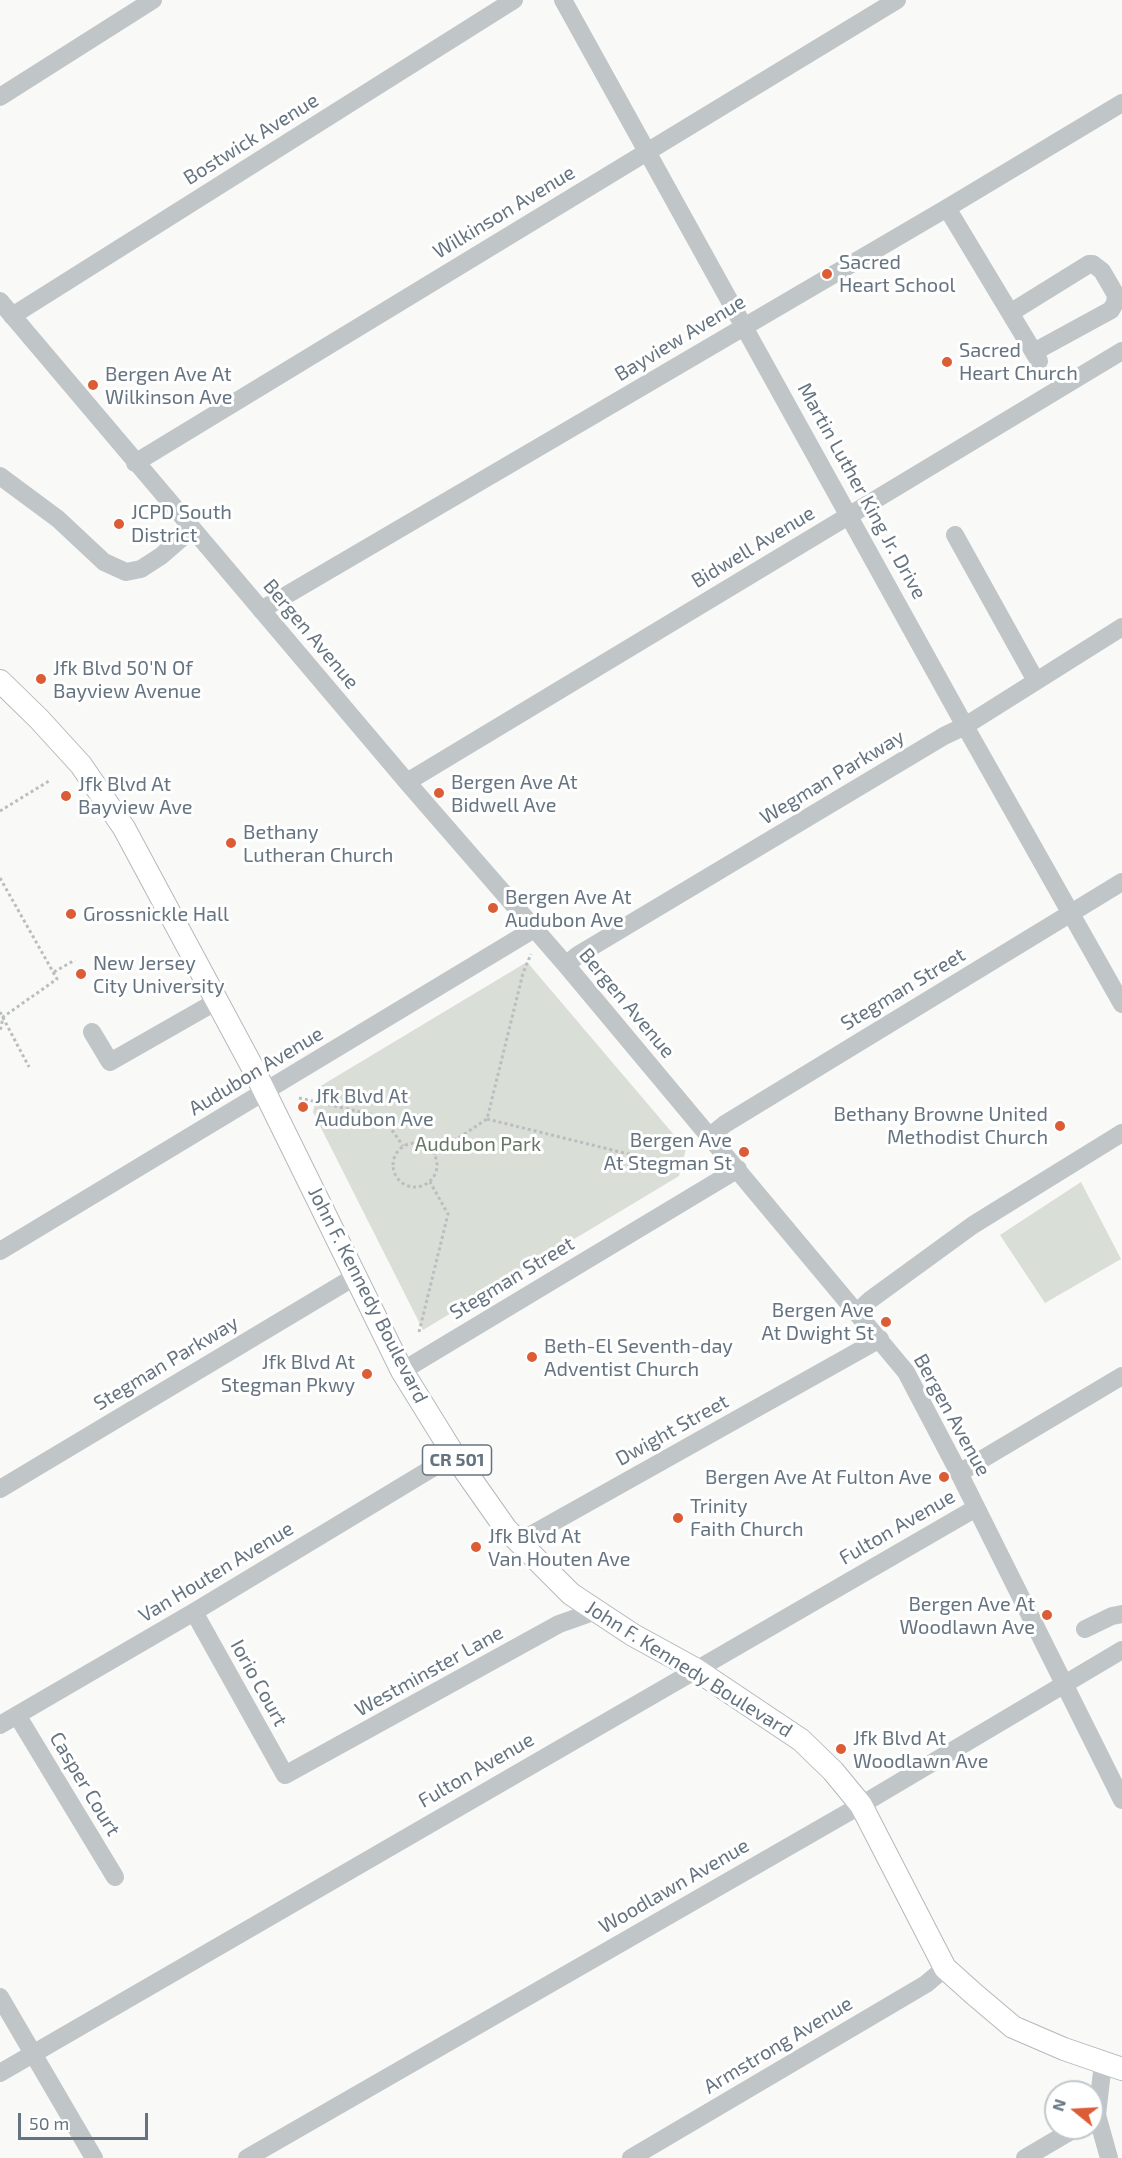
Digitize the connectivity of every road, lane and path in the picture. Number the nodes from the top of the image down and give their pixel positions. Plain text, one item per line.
1 (153, 0) edge
2 (514, 0) edge
3 (563, 0) edge
4 (897, 0) edge
5 (0, 97) edge
6 (1122, 103) edge
7 (646, 152) junction
8 (947, 208) junction
9 (0, 301) edge
10 (1010, 313) junction
11 (12, 316) junction
12 (744, 326) junction
13 (1122, 351) edge
14 (135, 463) junction
15 (0, 476) edge
16 (850, 515) junction
17 (192, 529) junction
18 (954, 535) dead end
19 (261, 610) junction
20 (1122, 627) edge
21 (0, 681) edge
22 (1036, 681) junction
23 (965, 726) junction
24 (49, 781) dead end
25 (407, 782) junction
26 (0, 811) edge
27 (0, 878) edge
28 (1122, 882) edge
29 (1071, 913) junction
30 (534, 929) junction
31 (531, 954) dead end
32 (75, 960) dead end
33 (566, 965) junction
34 (54, 972) junction
35 (217, 1001) junction
36 (1122, 1004) edge
37 (0, 1012) edge
38 (3, 1017) junction
39 (0, 1032) edge
40 (92, 1032) dead end
41 (29, 1067) dead end
42 (264, 1091) junction
43 (299, 1098) dead end
44 (487, 1119) junction
45 (710, 1137) junction
46 (1119, 1141) edge
47 (403, 1146) junction
48 (434, 1154) junction
49 (708, 1163) dead end
50 (738, 1169) junction
51 (430, 1182) junction
52 (0, 1251) edge
53 (356, 1276) junction
54 (857, 1312) junction
55 (419, 1332) dead end
56 (880, 1339) junction
57 (402, 1371) junction
58 (1122, 1376) edge
59 (454, 1455) junction
60 (959, 1473) junction
61 (0, 1489) edge
62 (976, 1508) junction
63 (518, 1542) junction
64 (596, 1611) junction
65 (194, 1612) junction
66 (1122, 1614) edge
67 (1085, 1629) dead end
68 (1122, 1650) edge
69 (695, 1669) junction
70 (1065, 1684) junction
71 (17, 1715) junction
72 (0, 1725) edge
73 (285, 1775) joint
74 (1122, 1800) edge
75 (861, 1805) junction
76 (115, 1877) dead end
77 (945, 1968) junction
78 (0, 1997) edge
79 (33, 2053) junction
80 (1113, 2066) edge
81 (0, 2073) edge
82 (1104, 2092) edge
83 (1104, 2136) edge
84 (1056, 2140) edge
85 (1113, 2154) edge
86 (94, 2158) edge
87 (247, 2158) edge
88 (631, 2158) edge
89 (1025, 2158) edge

1 - 5 street
2 - 11 street, Bostwick Avenue
3 - 7 street, Martin Luther King Jr. Drive
4 - 7 street, Wilkinson Avenue
6 - 8 street, Bayview Avenue
7 - 12 street, Martin Luther King Jr. Drive
7 - 14 street, Wilkinson Avenue
8 - 10 street
8 - 12 street, Bayview Avenue
9 - 11 street, Bergen Avenue
10 - 10 street
11 - 14 street, Bergen Avenue
12 - 16 street, Martin Luther King Jr. Drive
12 - 19 street, Bayview Avenue
13 - 16 street, Bidwell Avenue
14 - 17 street, Bergen Avenue
15 - 17 street
16 - 23 street, Martin Luther King Jr. Drive
16 - 25 street, Bidwell Avenue
17 - 19 street, Bergen Avenue
18 - 22 street
19 - 25 street, Bergen Avenue
20 - 22 street, Wegman Parkway
21 - 35 main road, John F. Kennedy Boulevard / CR 501
22 - 23 street, Wegman Parkway
23 - 29 street, Martin Luther King Jr. Drive
23 - 33 street, Wegman Parkway
24 - 26 path
25 - 30 street, Bergen Avenue
27 - 34 path
28 - 29 street, Stegman Street
29 - 36 street, Martin Luther King Jr. Drive
29 - 45 street, Stegman Street
30 - 33 street, Bergen Avenue
30 - 42 street, Audubon Avenue
31 - 44 path
32 - 34 path
33 - 45 street, Bergen Avenue
34 - 38 path
35 - 40 street
35 - 42 main road, John F. Kennedy Boulevard / CR 501
37 - 38 path
38 - 39 path
38 - 41 path
42 - 52 street, Audubon Avenue
42 - 53 main road, John F. Kennedy Boulevard / CR 501
43 - 47 path
44 - 48 path
44 - 49 path
45 - 50 street, Bergen Avenue
46 - 54 street
47 - 48 path
47 - 51 path
48 - 51 path
50 - 54 street, Bergen Avenue
50 - 57 street, Stegman Street
51 - 55 path
53 - 57 main road, John F. Kennedy Boulevard / CR 501
53 - 61 street, Stegman Parkway
54 - 56 street, Bergen Avenue
56 - 60 street, Bergen Avenue
56 - 63 street, Dwight Street
57 - 59 main road, John F. Kennedy Boulevard / CR 501
58 - 60 street, Fulton Avenue
59 - 63 main road, John F. Kennedy Boulevard / CR 501
59 - 65 street, Van Houten Avenue
60 - 62 street, Bergen Avenue
62 - 69 street, Fulton Avenue
62 - 70 street, Bergen Avenue
63 - 64 main road, John F. Kennedy Boulevard / CR 501
64 - 69 main road, John F. Kennedy Boulevard / CR 501
64 - 73 street, Westminster Lane
65 - 71 street, Van Houten Avenue
65 - 73 street, Iorio Court
66 - 67 street
68 - 70 street, Woodlawn Avenue
69 - 75 main road, John F. Kennedy Boulevard / CR 501
69 - 79 street, Fulton Avenue
70 - 74 street, Bergen Avenue
70 - 75 street, Woodlawn Avenue
71 - 72 street, Van Houten Avenue
71 - 76 street, Casper Court
75 - 77 main road, John F. Kennedy Boulevard / CR 501
75 - 87 street, Woodlawn Avenue
77 - 80 main road, John F. Kennedy Boulevard / CR 501
77 - 88 street, Armstrong Avenue
78 - 79 street
79 - 81 street, Fulton Avenue
79 - 86 street
80 - 82 street
83 - 85 street
84 - 89 street

